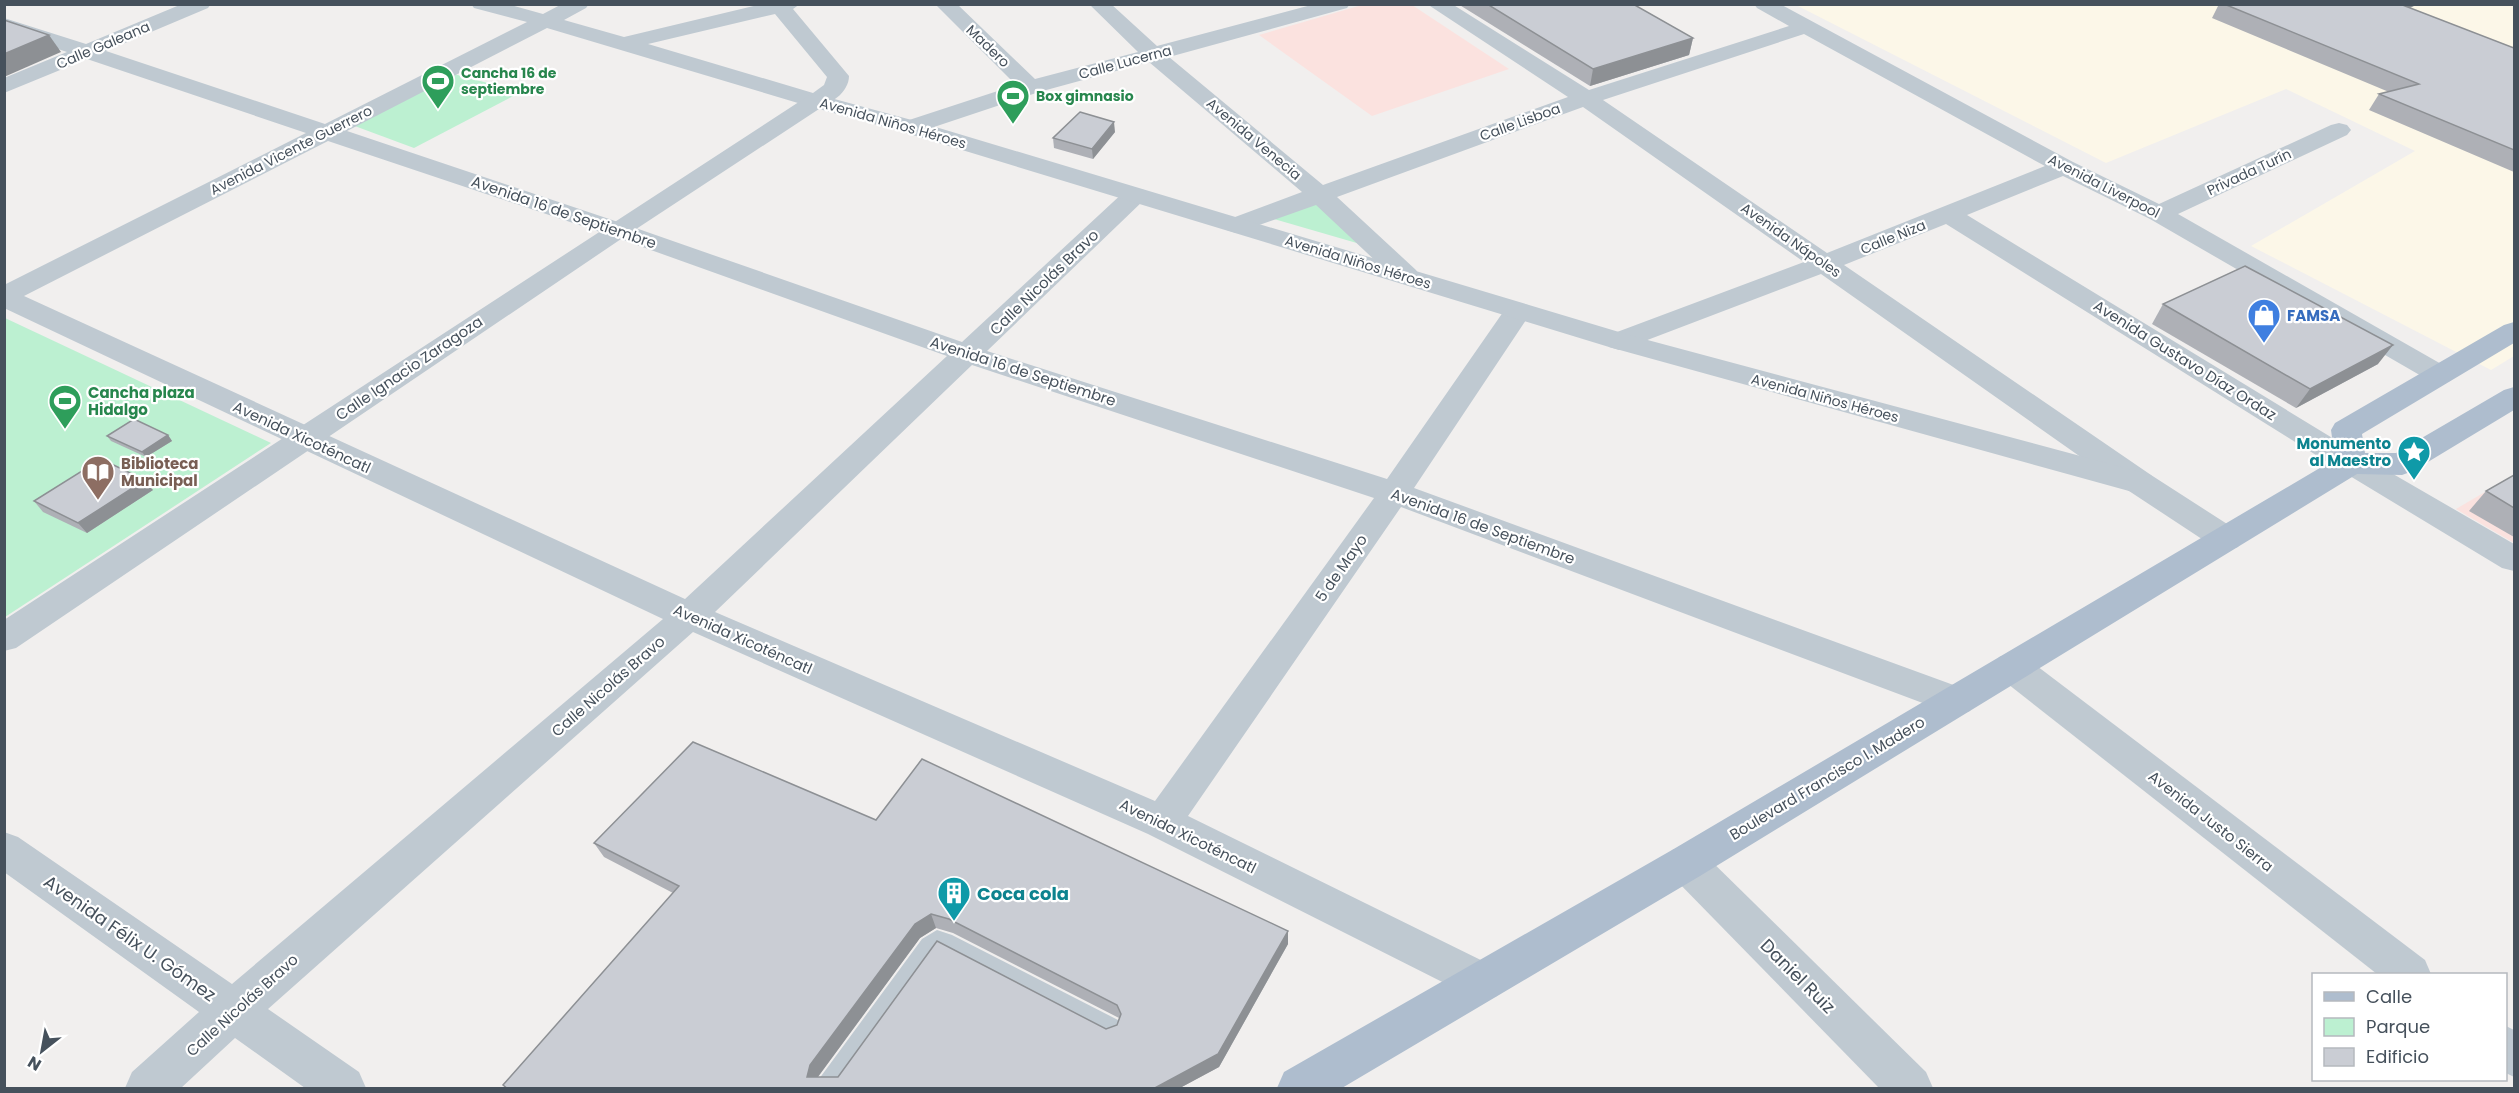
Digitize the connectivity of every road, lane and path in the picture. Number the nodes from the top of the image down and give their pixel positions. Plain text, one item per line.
1 (201, 4) edge
2 (481, 4) edge
3 (579, 4) edge
4 (945, 4) edge
5 (1099, 4) edge
6 (1340, 4) edge
7 (1437, 4) edge
8 (1764, 4) edge
9 (783, 5) edge
10 (544, 21) junction
11 (4, 24) edge
12 (1806, 27) junction
13 (621, 45) junction
14 (85, 52) junction
15 (1154, 55) junction
16 (4, 86) edge
17 (1031, 87) junction
18 (1586, 98) junction
19 (816, 101) junction
20 (911, 127) junction
21 (2339, 130) dead end
22 (328, 131) junction
23 (2064, 166) junction
24 (1318, 193) junction
25 (1135, 195) junction
26 (1950, 214) junction
27 (2159, 214) junction
28 (1236, 225) junction
29 (618, 230) junction
30 (1826, 263) junction
31 (1407, 276) junction
32 (4, 297) edge
33 (1518, 311) junction
34 (2514, 331) edge
35 (1619, 341) junction
36 (968, 354) junction
37 (2440, 375) junction
38 (2514, 397) edge
39 (304, 438) junction
40 (2351, 463) junction
41 (2140, 483) junction
42 (1394, 493) junction
43 (2226, 539) junction
44 (2514, 559) edge
45 (689, 616) junction
46 (4, 638) edge
47 (2012, 667) junction
48 (1957, 700) junction
49 (1162, 822) junction
50 (4, 849) edge
51 (1686, 863) junction
52 (2407, 973) edge
53 (1482, 982) junction
54 (233, 1011) junction
55 (1109, 1028) edge
56 (148, 1089) edge
57 (343, 1089) edge
58 (828, 1089) edge
59 (1300, 1089) edge
60 (1910, 1089) edge

1 - 14 street, Calle Galeana
2 - 10 street, Avenida Niños Héroes
3 - 10 street, Avenida Vicente Guerrero
4 - 17 street, Madero
5 - 15 street, Avenida Venecia
6 - 15 street, Calle Lucerna
7 - 18 street, Avenida Nápoles
8 - 12 street, Avenida Liverpool
9 - 13 street
9 - 19 street, Calle Ignacio Zaragoza
10 - 13 street, Avenida Niños Héroes
10 - 22 street, Avenida Vicente Guerrero
11 - 14 street, Avenida 16 de Septiembre
12 - 18 street, Calle Lisboa
12 - 23 street, Avenida Liverpool
13 - 19 street, Avenida Niños Héroes
14 - 16 street, Calle Galeana
14 - 22 street, Avenida 16 de Septiembre
15 - 17 street, Calle Lucerna
15 - 24 street, Avenida Venecia
17 - 20 street, Calle Lucerna
18 - 24 street, Calle Lisboa
18 - 30 street, Avenida Nápoles
19 - 20 street, Avenida Niños Héroes
19 - 29 street, Calle Ignacio Zaragoza
20 - 25 street, Avenida Niños Héroes
21 - 27 street, Privada Turín
22 - 29 street, Avenida 16 de Septiembre
22 - 32 street, Avenida Vicente Guerrero
23 - 26 street, Calle Niza
23 - 27 street, Avenida Liverpool
24 - 28 street, Calle Lisboa
24 - 31 street, Avenida Venecia
25 - 28 street, Avenida Niños Héroes
25 - 36 street, Calle Nicolás Bravo
26 - 30 street, Calle Niza
26 - 40 street, Avenida Gustavo Díaz Ordaz
27 - 37 street, Avenida Liverpool
28 - 31 street, Avenida Niños Héroes
29 - 36 street, Avenida 16 de Septiembre
29 - 39 street, Calle Ignacio Zaragoza
30 - 35 street, Calle Niza
30 - 41 street, Avenida Nápoles
31 - 33 street, Avenida Niños Héroes
32 - 39 street, Avenida Xicoténcatl
33 - 35 street, Avenida Niños Héroes
33 - 42 street, 5 de Mayo
34 - 37 main road
35 - 41 street, Avenida Niños Héroes
36 - 42 street, Avenida 16 de Septiembre
36 - 45 street, Calle Nicolás Bravo
37 - 40 main road
38 - 40 main road
39 - 45 street, Avenida Xicoténcatl
39 - 46 street, Calle Ignacio Zaragoza
40 - 43 main road, Boulevard Francisco I. Madero
40 - 44 street, Avenida Gustavo Díaz Ordaz
41 - 43 street, Avenida Niños Héroes
42 - 48 street, Avenida 16 de Septiembre
42 - 49 street, 5 de Mayo
43 - 47 main road, Boulevard Francisco I. Madero
45 - 49 street, Avenida Xicoténcatl
45 - 54 street, Calle Nicolás Bravo
47 - 48 main road, Boulevard Francisco I. Madero
47 - 52 street, Avenida Justo Sierra
48 - 51 main road, Boulevard Francisco I. Madero
49 - 53 street, Avenida Xicoténcatl
50 - 54 street, Avenida Félix U. Gómez
51 - 53 main road, Boulevard Francisco I. Madero
51 - 60 street, Daniel Ruiz
53 - 59 main road, Boulevard Francisco I. Madero
54 - 56 street, Calle Nicolás Bravo
54 - 57 street, Avenida Félix U. Gómez
55 - 58 lane

